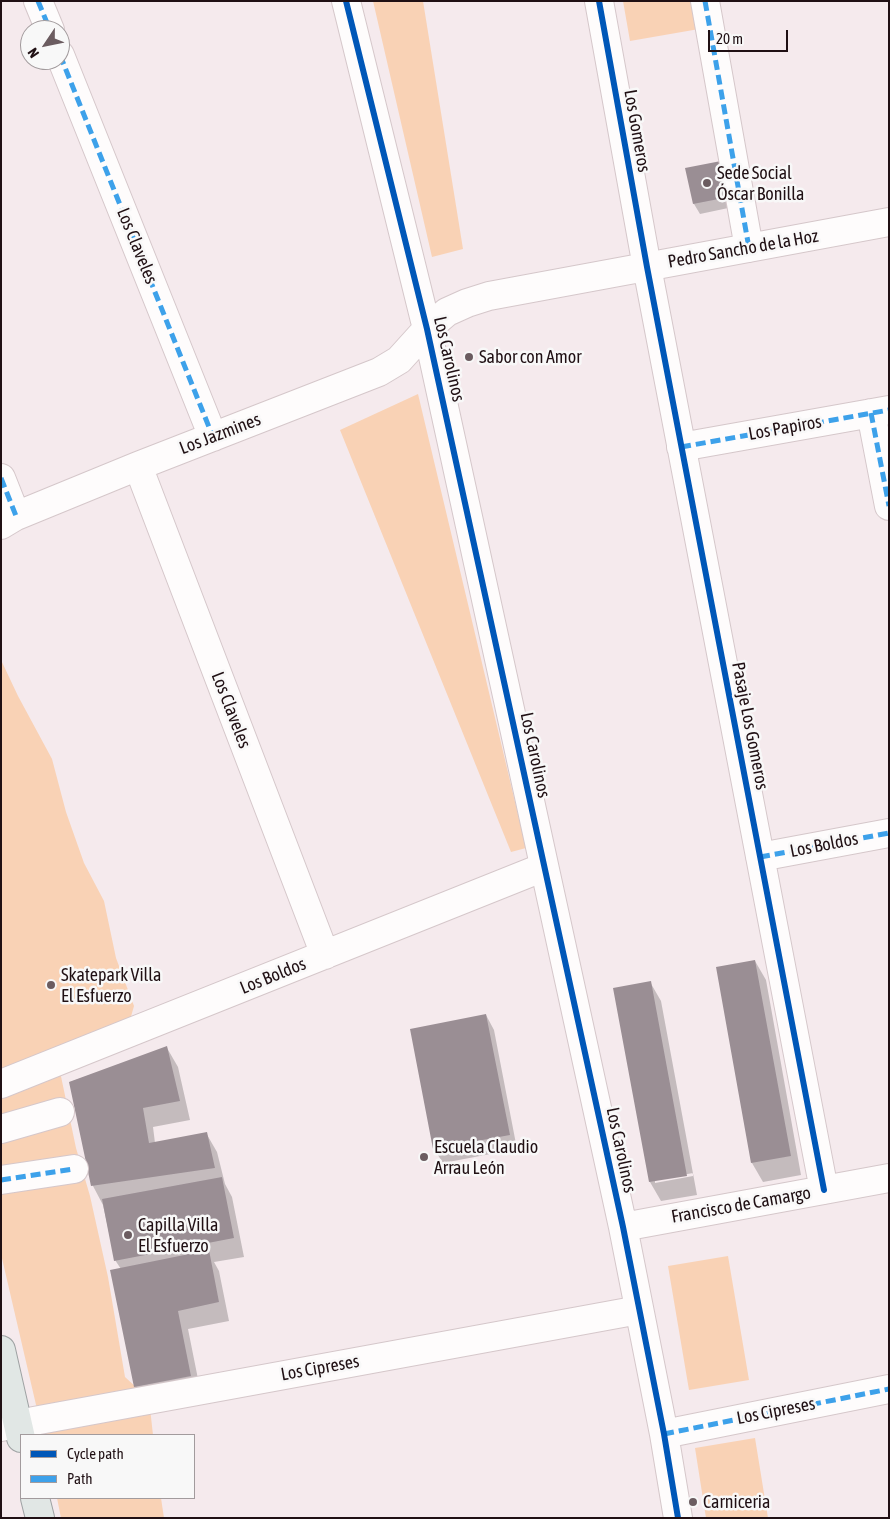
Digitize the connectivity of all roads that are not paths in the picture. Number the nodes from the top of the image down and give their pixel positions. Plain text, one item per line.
1 (38, 1) edge
2 (346, 1) edge
3 (598, 1) edge
4 (705, 1) edge
5 (46, 20) edge
6 (66, 70) edge
7 (889, 222) edge
8 (749, 248) junction
9 (647, 267) junction
10 (427, 329) junction
11 (880, 412) edge
12 (213, 437) junction
13 (681, 447) junction
14 (138, 466) junction
15 (1, 478) edge
16 (889, 506) edge
17 (9, 521) edge
18 (889, 833) edge
19 (760, 857) junction
20 (544, 867) junction
21 (325, 955) junction
22 (1, 1084) edge
23 (60, 1112) dead end
24 (1, 1129) edge
25 (74, 1169) dead end
26 (889, 1178) edge
27 (1, 1180) edge
28 (824, 1190) junction
29 (623, 1227) junction
30 (639, 1310) junction
31 (1, 1350) edge
32 (889, 1389) edge
33 (13, 1430) edge
34 (664, 1434) junction
35 (35, 1499) edge
36 (40, 1518) edge
37 (678, 1518) edge

1 - 5 street
2 - 10 street, Los Carolinos
3 - 9 street, Los Gomeros
4 - 8 street
6 - 12 street, Los Claveles
7 - 8 street, Pedro Sancho de la Hoz
8 - 9 street, Pedro Sancho de la Hoz
9 - 10 street, Pedro Sancho de la Hoz
9 - 13 street, Pasaje Los Gomeros
10 - 12 street, Los Jazmines
10 - 20 street, Los Carolinos
11 - 13 street, Los Papiros
11 - 16 street
12 - 14 street, Los Jazmines
13 - 19 street, Pasaje Los Gomeros
14 - 17 street, Los Jazmines
14 - 21 street, Los Claveles
15 - 17 street
18 - 19 street, Los Boldos
19 - 28 street, Pasaje Los Gomeros
20 - 21 street, Los Boldos
20 - 29 street, Los Carolinos
21 - 22 street, Los Boldos
23 - 24 street
25 - 27 street
26 - 28 street, Francisco de Camargo
28 - 29 street, Francisco de Camargo
29 - 30 street, Los Carolinos
30 - 33 street, Los Cipreses
30 - 34 street, Los Carolinos
31 - 33 main road
32 - 34 street, Los Cipreses
34 - 37 street, Los Carolinos
35 - 36 main road

